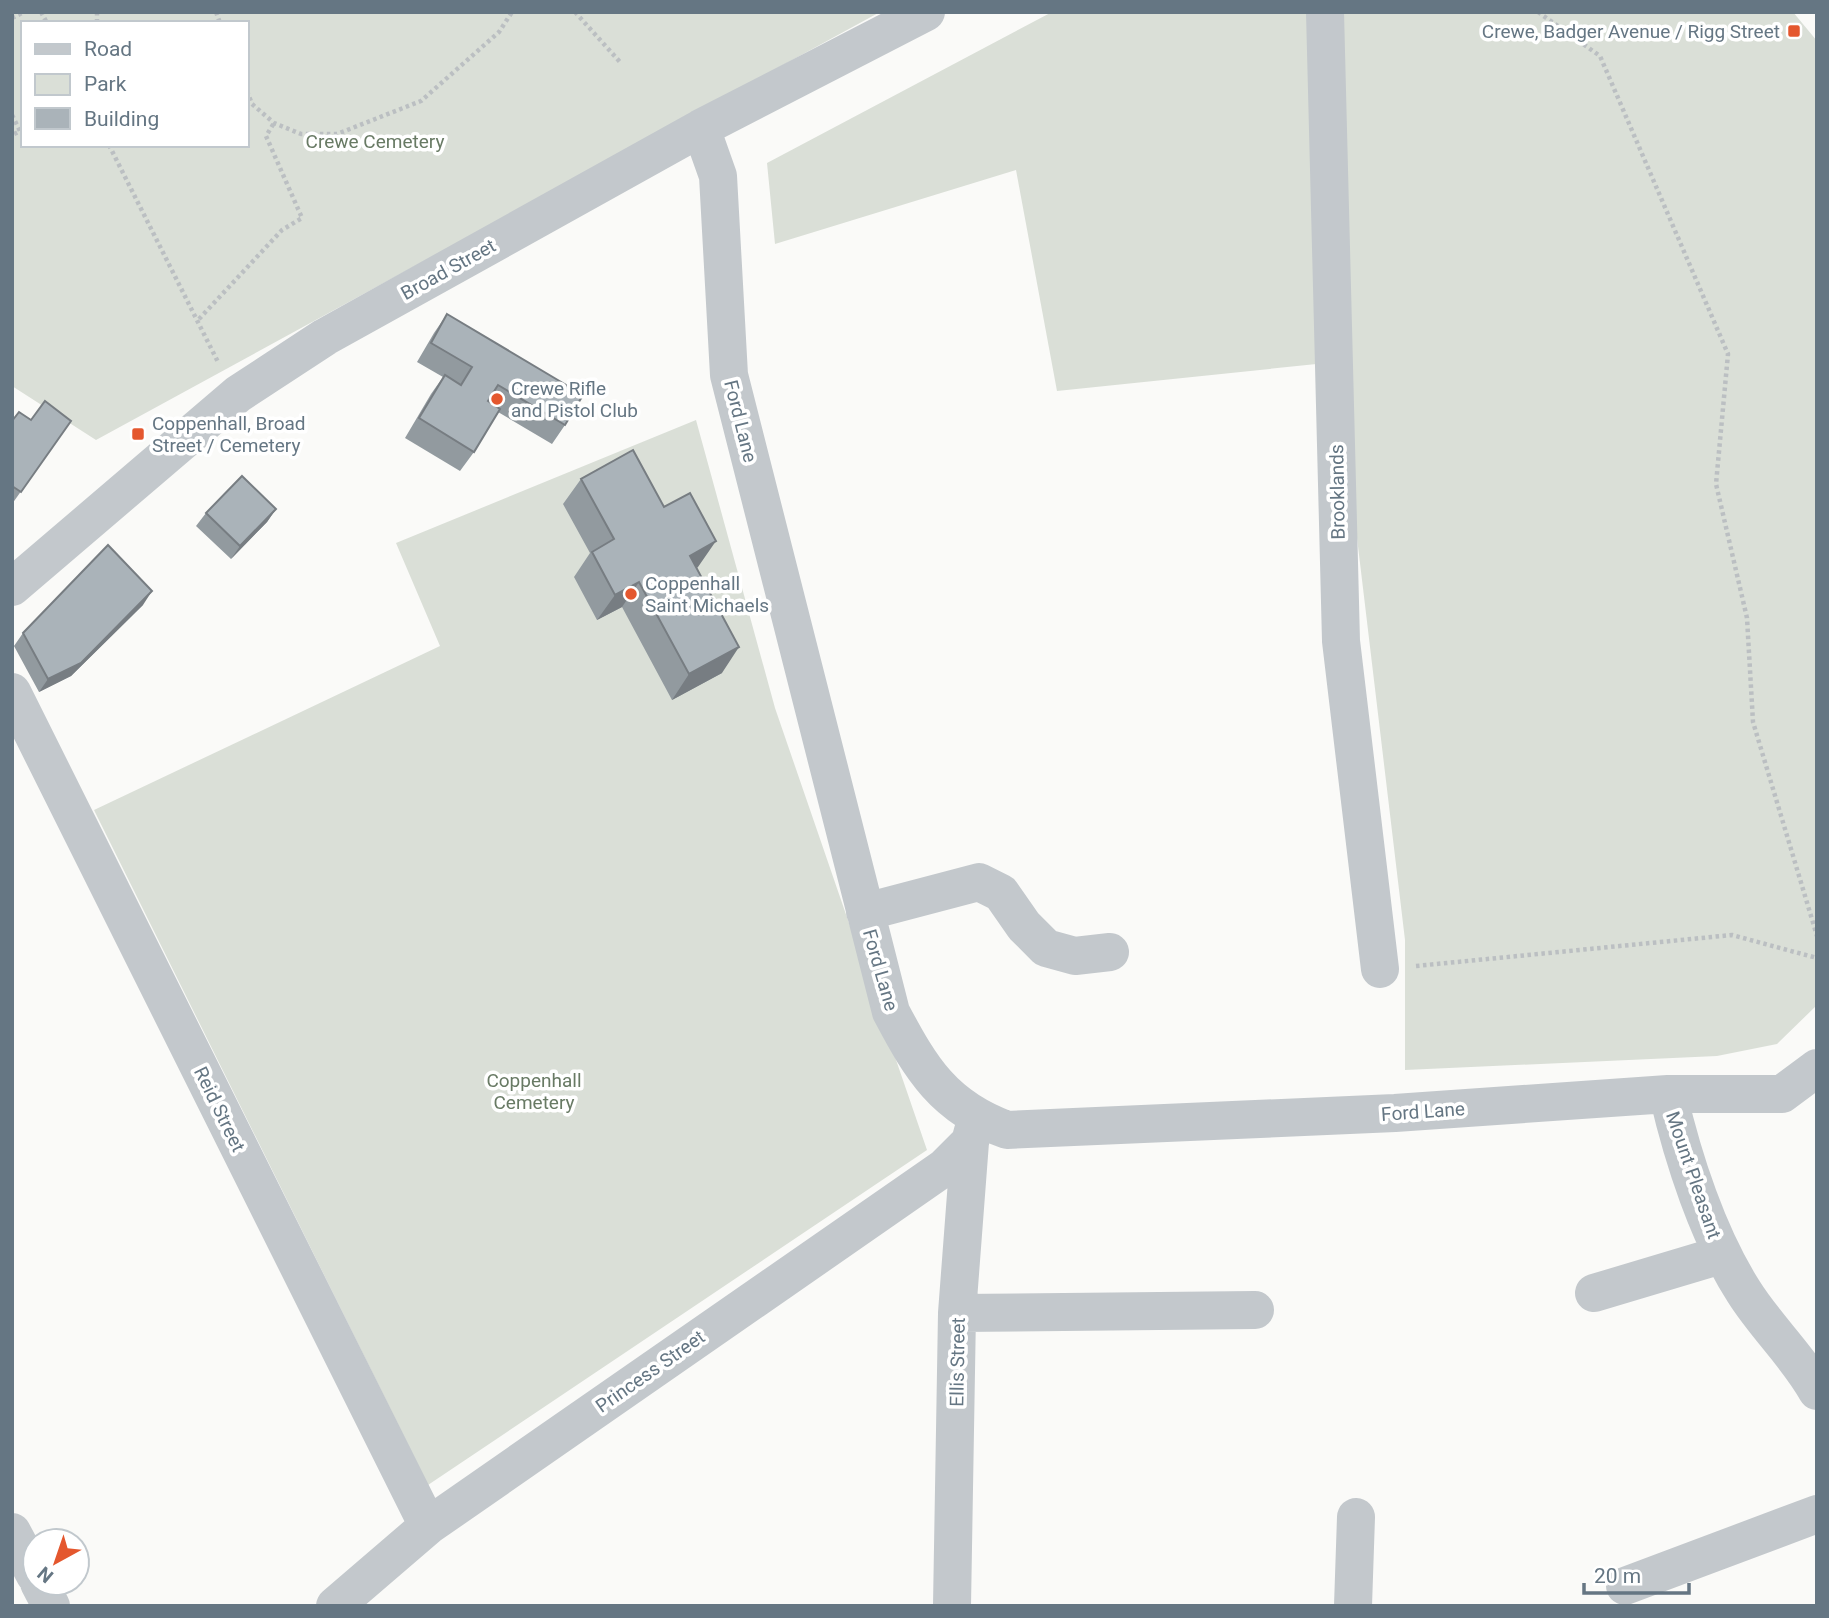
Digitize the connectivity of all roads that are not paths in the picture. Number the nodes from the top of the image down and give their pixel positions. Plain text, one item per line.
1 (926, 12) edge
2 (1325, 12) edge
3 (701, 128) junction
4 (12, 587) edge
5 (12, 692) edge
6 (865, 912) junction
7 (1110, 952) dead end
8 (1380, 970) road end
9 (1817, 1068) edge
10 (1668, 1094) junction
11 (974, 1130) junction
12 (1721, 1255) junction
13 (1594, 1293) dead end
14 (1255, 1310) dead end
15 (957, 1313) junction
16 (1817, 1391) edge
17 (1817, 1514) edge
18 (1356, 1517) dead end
19 (428, 1526) junction
20 (12, 1532) edge
21 (21, 1549) edge
22 (1625, 1586) dead end
23 (335, 1606) edge
24 (952, 1606) edge
25 (1353, 1606) edge

1 - 3 street, Broad Street
2 - 8 street, Brooklands
3 - 4 street, Broad Street
3 - 6 street, Ford Lane
5 - 19 street, Reid Street
6 - 7 street
6 - 11 street, Ford Lane
9 - 10 street, Ford Lane
10 - 11 street, Ford Lane
10 - 12 street, Mount Pleasant
11 - 15 street, Ellis Street
11 - 19 street, Princess Street
12 - 13 street, Mount Pleasant
12 - 16 street, Mount Pleasant
14 - 15 street
15 - 24 street, Ellis Street
17 - 22 street
18 - 25 street
19 - 23 street, Princess Street
20 - 21 street

